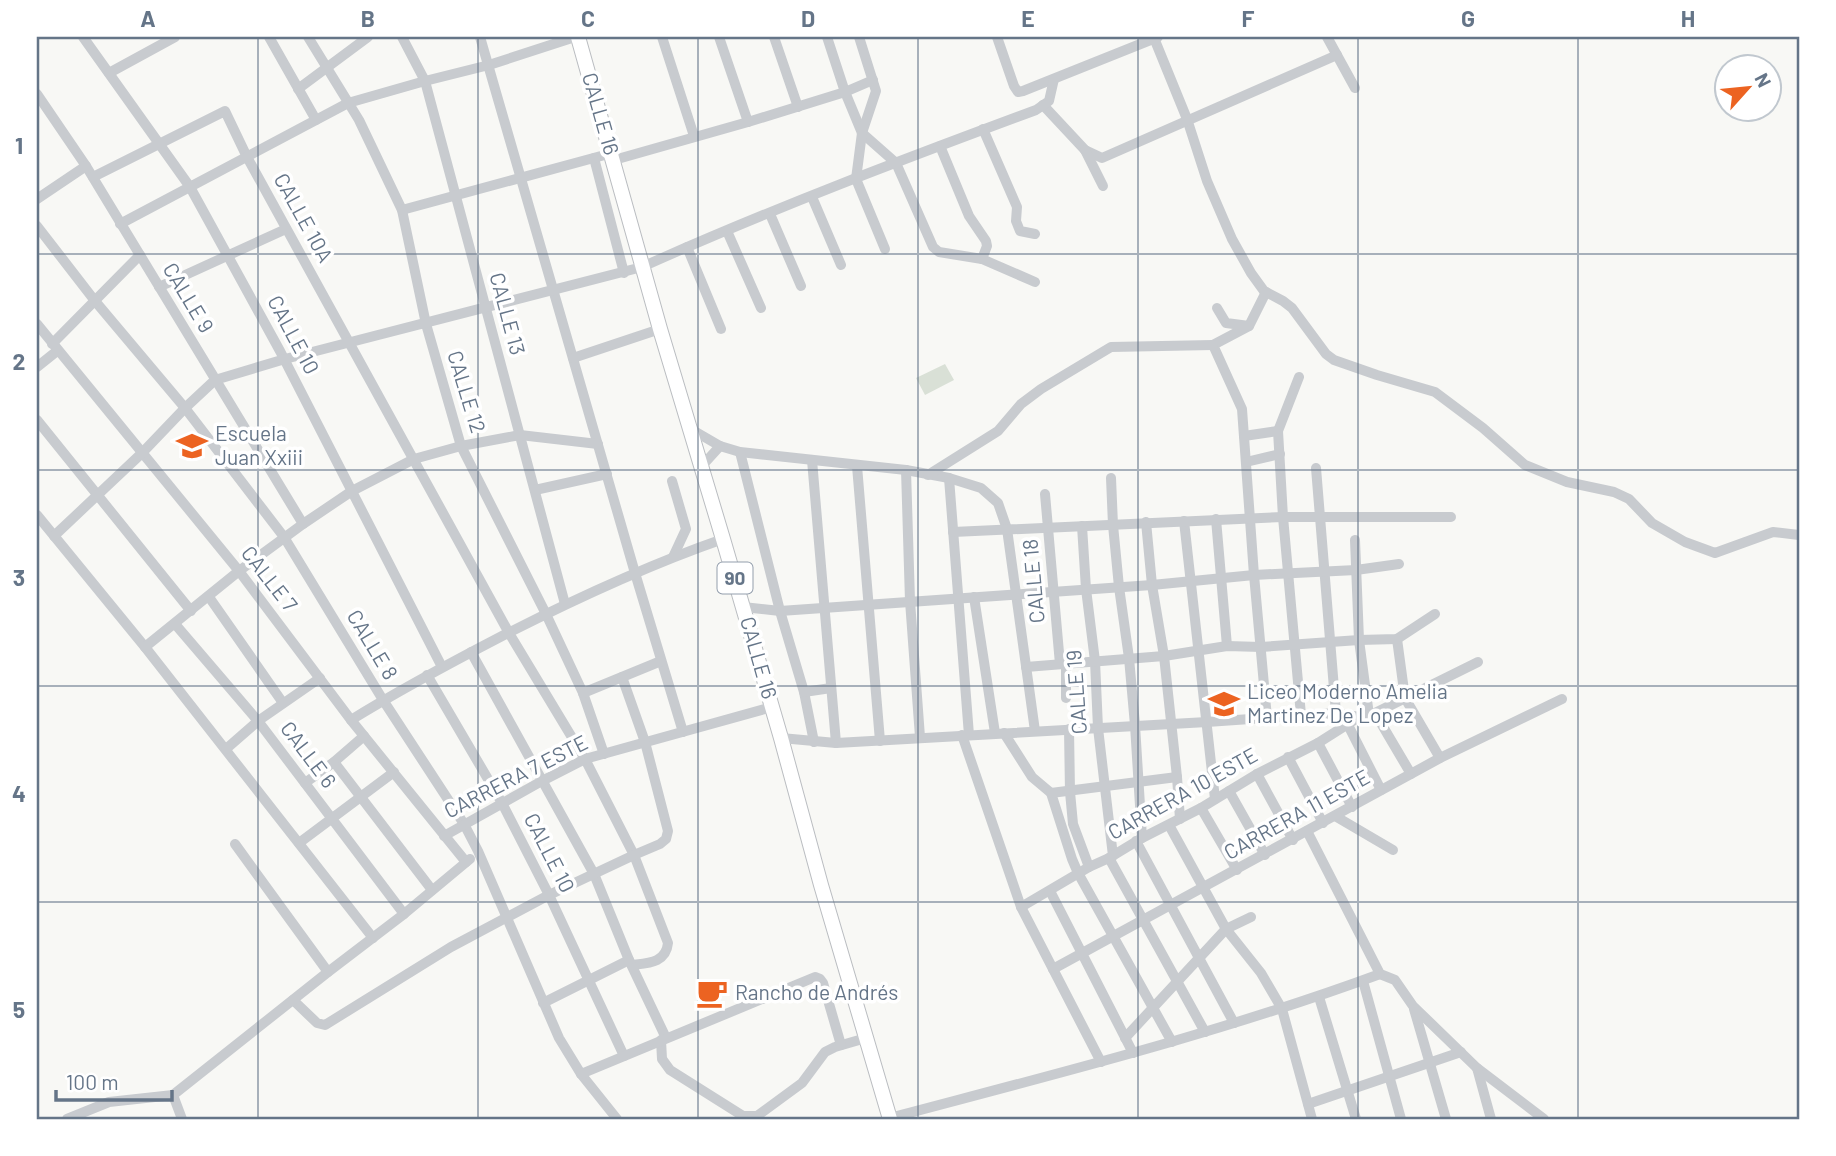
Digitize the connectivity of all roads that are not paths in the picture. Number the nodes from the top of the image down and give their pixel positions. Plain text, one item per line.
1 (83, 37) edge
2 (175, 37) edge
3 (269, 37) edge
4 (309, 37) edge
5 (368, 37) edge
6 (402, 37) edge
7 (480, 37) edge
8 (576, 37) edge
9 (662, 37) edge
10 (719, 37) edge
11 (774, 37) edge
12 (827, 37) edge
13 (859, 37) edge
14 (997, 37) edge
15 (1327, 37) edge
16 (1156, 38) edge
17 (355, 41) edge
18 (1337, 55) junction
19 (489, 65) junction
20 (327, 68) junction
21 (109, 73) junction
22 (1054, 79) junction
23 (873, 80) junction
24 (425, 81) junction
25 (1355, 88) dead end
26 (298, 89) junction
27 (845, 92) junction
28 (37, 94) edge
29 (348, 103) junction
30 (1042, 106) junction
31 (798, 107) junction
32 (1187, 119) junction
33 (316, 120) junction
34 (748, 122) junction
35 (983, 130) junction
36 (862, 133) junction
37 (694, 136) junction
38 (159, 144) junction
39 (940, 146) junction
40 (1085, 150) junction
41 (247, 157) junction
42 (613, 157) junction
43 (594, 158) junction
44 (896, 163) junction
45 (86, 166) junction
46 (93, 177) junction
47 (521, 178) junction
48 (856, 179) junction
49 (1103, 186) dead end
50 (190, 187) junction
51 (456, 195) junction
52 (812, 197) junction
53 (37, 199) edge
54 (402, 210) junction
55 (770, 214) junction
56 (120, 224) junction
57 (37, 226) edge
58 (286, 229) junction
59 (727, 231) junction
60 (1035, 234) dead end
61 (687, 247) junction
62 (885, 249) dead end
63 (228, 254) junction
64 (140, 255) junction
65 (982, 259) junction
66 (841, 265) dead end
67 (642, 267) junction
68 (624, 273) junction
69 (1035, 282) dead end
70 (801, 286) dead end
71 (159, 287) junction
72 (554, 291) junction
73 (1266, 292) junction
74 (95, 301) junction
75 (486, 308) junction
76 (761, 308) dead end
77 (1217, 308) dead end
78 (37, 324) edge
79 (426, 324) junction
80 (1249, 326) junction
81 (660, 329) junction
82 (721, 329) dead end
83 (350, 343) junction
84 (1213, 345) junction
85 (54, 348) junction
86 (573, 358) junction
87 (285, 359) junction
88 (37, 367) edge
89 (1299, 377) dead end
90 (215, 380) junction
91 (185, 408) junction
92 (37, 420) edge
93 (689, 428) junction
94 (1278, 431) junction
95 (520, 435) junction
96 (1244, 436) junction
97 (598, 443) junction
98 (461, 446) junction
99 (720, 446) junction
100 (740, 452) junction
101 (142, 453) junction
102 (1280, 454) junction
103 (414, 459) junction
104 (812, 460) junction
105 (1246, 462) junction
106 (857, 466) junction
107 (701, 467) junction
108 (1316, 468) dead end
109 (906, 470) junction
110 (607, 474) junction
111 (928, 475) junction
112 (949, 478) junction
113 (1111, 478) dead end
114 (672, 481) dead end
115 (535, 490) junction
116 (352, 491) junction
117 (1045, 494) dead end
118 (98, 495) junction
119 (37, 515) edge
120 (1283, 517) junction
121 (1320, 517) junction
122 (1451, 517) dead end
123 (1216, 519) junction
124 (1250, 519) junction
125 (1184, 521) junction
126 (1146, 522) junction
127 (303, 524) junction
128 (1113, 524) junction
129 (1082, 526) junction
130 (1048, 527) junction
131 (1007, 529) junction
132 (953, 532) junction
133 (1799, 535) edge
134 (54, 536) junction
135 (285, 537) junction
136 (723, 538) junction
137 (1354, 540) dead end
138 (672, 558) junction
139 (1399, 564) dead end
140 (1356, 570) junction
141 (239, 571) junction
142 (1324, 571) junction
143 (635, 573) junction
144 (1288, 573) junction
145 (1254, 575) junction
146 (1221, 579) junction
147 (1191, 582) junction
148 (1152, 585) junction
149 (1119, 587) junction
150 (1086, 589) junction
151 (1054, 592) junction
152 (1016, 594) junction
153 (209, 597) junction
154 (974, 597) junction
155 (958, 598) junction
156 (910, 601) junction
157 (565, 604) junction
158 (869, 605) junction
159 (743, 607) junction
160 (825, 608) junction
161 (191, 611) junction
162 (780, 611) junction
163 (546, 614) junction
164 (1436, 614) dead end
165 (175, 624) junction
166 (979, 629) junction
167 (960, 630) junction
168 (509, 633) junction
169 (1397, 639) junction
170 (1359, 640) junction
171 (1330, 642) junction
172 (1296, 645) junction
173 (1227, 646) junction
174 (145, 647) junction
175 (1261, 647) junction
176 (1198, 651) junction
177 (471, 652) junction
178 (1164, 656) junction
179 (1129, 658) junction
180 (661, 660) junction
181 (1095, 661) junction
182 (1478, 662) dead end
183 (1063, 664) junction
184 (442, 667) junction
185 (1026, 667) junction
186 (426, 675) junction
187 (622, 677) junction
188 (320, 678) junction
189 (831, 688) junction
190 (804, 692) junction
191 (583, 693) junction
192 (1066, 698) dead end
193 (1405, 698) junction
194 (1562, 699) dead end
195 (383, 700) junction
196 (283, 703) junction
197 (772, 706) junction
198 (1336, 713) junction
199 (1301, 715) junction
200 (1367, 715) junction
201 (1267, 718) junction
202 (351, 720) junction
203 (258, 721) junction
204 (1207, 722) junction
205 (1171, 724) junction
206 (1135, 725) junction
207 (1348, 725) junction
208 (1098, 728) junction
209 (1069, 729) junction
210 (1035, 731) junction
211 (683, 732) junction
212 (999, 733) junction
213 (965, 735) junction
214 (364, 736) junction
215 (920, 737) junction
216 (781, 738) junction
217 (880, 741) junction
218 (645, 742) junction
219 (814, 742) junction
220 (836, 743) junction
221 (1318, 743) junction
222 (226, 749) junction
223 (604, 754) junction
224 (1288, 757) junction
225 (1440, 758) junction
226 (585, 760) junction
227 (334, 762) junction
228 (394, 772) junction
229 (1257, 774) junction
230 (1411, 774) junction
231 (1177, 778) junction
232 (541, 781) junction
233 (1138, 782) junction
234 (305, 783) junction
235 (1104, 786) junction
236 (1381, 790) junction
237 (1228, 791) junction
238 (1070, 792) junction
239 (1051, 793) junction
240 (361, 796) junction
241 (1215, 799) junction
242 (502, 803) junction
243 (1352, 807) junction
244 (1201, 808) junction
245 (1335, 816) junction
246 (332, 818) junction
247 (1180, 819) junction
248 (1323, 822) junction
249 (464, 824) junction
250 (1068, 825) junction
251 (1169, 825) junction
252 (1307, 831) junction
253 (444, 836) junction
254 (1139, 840) junction
255 (1293, 840) junction
256 (299, 843) junction
257 (235, 844) dead end
258 (1394, 850) dead end
259 (478, 851) junction
260 (634, 855) junction
261 (1265, 855) junction
262 (1111, 857) junction
263 (466, 862) junction
264 (1089, 867) junction
265 (1237, 870) junction
266 (1078, 873) junction
267 (594, 874) junction
268 (1204, 887) junction
269 (432, 890) junction
270 (1050, 891) junction
271 (550, 895) junction
272 (1170, 905) junction
273 (1021, 907) junction
274 (404, 915) junction
275 (1251, 917) dead end
276 (506, 918) junction
277 (1143, 920) junction
278 (1227, 929) junction
279 (1114, 935) junction
280 (373, 938) junction
281 (1082, 953) junction
282 (1200, 958) junction
283 (631, 962) junction
284 (1053, 969) junction
285 (328, 972) junction
286 (1380, 974) junction
287 (590, 979) junction
288 (1363, 981) junction
289 (1177, 982) junction
290 (1319, 997) junction
291 (289, 1003) junction
292 (543, 1003) junction
293 (1413, 1006) junction
294 (1153, 1008) junction
295 (1282, 1009) junction
296 (1234, 1023) junction
297 (1205, 1032) junction
298 (1125, 1038) junction
299 (663, 1039) junction
300 (852, 1042) junction
301 (1172, 1042) junction
302 (1461, 1052) junction
303 (1133, 1053) junction
304 (624, 1056) junction
305 (1101, 1062) junction
306 (1430, 1063) junction
307 (1477, 1068) junction
308 (581, 1074) junction
309 (1389, 1077) junction
310 (1347, 1090) junction
311 (173, 1095) junction
312 (1308, 1104) junction
313 (67, 1119) edge
314 (182, 1119) edge
315 (617, 1119) edge
316 (890, 1119) edge
317 (1312, 1119) edge
318 (1356, 1119) edge
319 (1401, 1119) edge
320 (1446, 1119) edge
321 (1491, 1119) edge
322 (1544, 1119) edge

1 - 21 street, CALLE 10
2 - 21 street
3 - 26 street
4 - 20 street, CALLE 12
5 - 17 street
6 - 24 street, CALLE 13
7 - 19 street
8 - 19 street
8 - 42 highway, CALLE 16 / 90
9 - 37 street
10 - 34 street
11 - 31 street
12 - 27 street
13 - 23 street
14 - 22 street
15 - 18 street
16 - 22 street
16 - 32 street
17 - 20 street
18 - 25 street
18 - 32 street
19 - 24 street
19 - 47 street
20 - 26 street
20 - 29 street, CALLE 12
21 - 38 street, CALLE 10
22 - 30 street
23 - 27 street
23 - 36 street
24 - 29 street
24 - 51 street, CALLE 13
26 - 33 street
27 - 31 street
27 - 36 street
28 - 45 street, CALLE 9
29 - 33 street
29 - 54 street, CALLE 12
30 - 35 street
30 - 40 street
31 - 34 street
32 - 40 street
32 - 73 street
33 - 41 street
34 - 37 street
35 - 39 street
35 - 60 street
36 - 44 street
36 - 48 street
37 - 42 street
38 - 41 street, CALLE 10A
38 - 46 street
38 - 50 street, CALLE 10
39 - 44 street
39 - 65 street
40 - 49 street
41 - 50 street
41 - 58 street, CALLE 10A
42 - 43 street
42 - 67 highway, CALLE 16 / 90
43 - 47 street
43 - 68 street
44 - 48 street
44 - 65 street
45 - 46 street, CALLE 9
45 - 53 street
46 - 56 street, CALLE 9
47 - 51 street
47 - 72 street
48 - 52 street
48 - 62 street
50 - 56 street
50 - 63 street, CALLE 10
51 - 54 street
51 - 75 street, CALLE 13
52 - 55 street
52 - 66 street
54 - 79 street, CALLE 12
55 - 59 street
55 - 70 street
56 - 64 street, CALLE 9
57 - 74 street, CALLE 8
58 - 63 street
58 - 83 street, CALLE 10A
59 - 61 street
59 - 76 street
61 - 67 street
61 - 82 street
63 - 71 street
63 - 87 street, CALLE 10
64 - 71 street, CALLE 9
64 - 74 street
65 - 69 street
67 - 68 street
67 - 81 highway, CALLE 16 / 90
68 - 72 street
71 - 90 street, CALLE 9
72 - 75 street
72 - 86 street
73 - 80 street
73 - 133 street
74 - 85 street
74 - 91 street, CALLE 8
75 - 79 street
75 - 95 street, CALLE 13
77 - 80 street
78 - 85 street, CALLE 7
79 - 83 street
79 - 98 street, CALLE 12
80 - 84 street
81 - 86 street
81 - 93 highway, CALLE 16 / 90
83 - 87 street
83 - 103 street, CALLE 10A
84 - 96 street
84 - 111 street
85 - 88 street
85 - 101 street, CALLE 7
86 - 97 street
87 - 90 street
87 - 116 street, CALLE 10
89 - 94 street
90 - 91 street
90 - 127 street, CALLE 9
91 - 101 street
91 - 135 street, CALLE 8
92 - 118 street
93 - 99 street
93 - 107 highway, CALLE 16 / 90
94 - 96 street
94 - 102 street
95 - 97 street
95 - 98 street
95 - 115 street, CALLE 13
96 - 105 street
97 - 110 street
98 - 103 street
98 - 163 street, CALLE 12
99 - 100 street
99 - 107 street
100 - 104 street
100 - 162 street
101 - 118 street
101 - 141 street, CALLE 7
102 - 105 street
102 - 120 street
103 - 116 street
103 - 168 street, CALLE 10A
104 - 106 street
104 - 160 street
105 - 124 street
106 - 109 street
106 - 158 street
107 - 136 highway, CALLE 16 / 90
108 - 121 street
109 - 111 street
109 - 156 street
110 - 115 street
110 - 143 street
111 - 112 street
112 - 131 street
112 - 132 street
113 - 128 street
114 - 138 street
115 - 157 street, CALLE 13
116 - 127 street
116 - 184 street, CALLE 10
117 - 130 street, CALLE 18
118 - 134 street
118 - 161 street
119 - 134 street
120 - 121 street
120 - 124 street
120 - 144 street
121 - 122 street
121 - 142 street
123 - 124 street
123 - 125 street
123 - 146 street
124 - 145 street
125 - 126 street
125 - 147 street
126 - 128 street
126 - 148 street
127 - 135 street
128 - 129 street
128 - 149 street
129 - 130 street
129 - 150 street, CALLE 19
130 - 131 street
130 - 151 street, CALLE 18
131 - 132 street
131 - 152 street
132 - 155 street
134 - 174 street
135 - 141 street
135 - 195 street, CALLE 8
136 - 138 street
136 - 159 highway, CALLE 16 / 90
137 - 140 street
138 - 143 street
139 - 140 street
140 - 142 street
140 - 170 street
141 - 153 street
141 - 188 street, CALLE 7
142 - 144 street
142 - 171 street
143 - 157 street
143 - 180 street
144 - 145 street
144 - 172 street
145 - 146 street
145 - 175 street
146 - 147 street
146 - 173 street
147 - 148 street
147 - 176 street
148 - 149 street
148 - 178 street
149 - 150 street
149 - 179 street
150 - 151 street
150 - 181 street, CALLE 19
151 - 152 street
151 - 183 street, CALLE 18
152 - 154 street
152 - 185 street
153 - 161 street
153 - 196 street
154 - 155 street
154 - 166 street
155 - 156 street
155 - 167 street
156 - 158 street
156 - 215 street
157 - 163 street
158 - 160 street
158 - 217 street
159 - 162 street
159 - 197 highway, CALLE 16 / 90
160 - 162 street
160 - 189 street
161 - 165 street
162 - 190 street
163 - 168 street
163 - 191 street, CALLE 12
164 - 169 street
165 - 174 street
165 - 203 street, CALLE 6
166 - 167 street
166 - 212 street
167 - 213 street
168 - 177 street
168 - 226 street, CALLE 10A
169 - 170 street
169 - 193 street
170 - 171 street
170 - 200 street
171 - 172 street
171 - 198 street
172 - 175 street
172 - 199 street
173 - 175 street
173 - 176 street
174 - 222 street
175 - 201 street
176 - 178 street
176 - 204 street
177 - 184 street
177 - 232 street
178 - 179 street
178 - 205 street
179 - 181 street
179 - 206 street
180 - 187 street
180 - 211 street
181 - 183 street
181 - 208 street, CALLE 19
182 - 193 street, CARRERA 10 ESTE
183 - 185 street
183 - 192 street, CALLE 18
184 - 186 street
185 - 210 street
186 - 195 street
186 - 242 street, CALLE 10
187 - 191 street
187 - 218 street
188 - 196 street
188 - 202 street, CALLE 7
189 - 190 street
189 - 220 street
190 - 219 street
191 - 223 street, CALLE 12
193 - 200 street, CARRERA 10 ESTE
193 - 225 street
194 - 225 street, CARRERA 11 ESTE
195 - 202 street
195 - 249 street, CALLE 8
196 - 203 street
197 - 211 street, CARRERA 7 ESTE
197 - 216 highway, CALLE 16 / 90
198 - 199 street
198 - 200 street
199 - 201 street
200 - 207 street, CARRERA 10 ESTE
200 - 230 street
201 - 204 street
202 - 214 street, CALLE 7
203 - 222 street
203 - 234 street, CALLE 6
204 - 205 street
204 - 241 street
205 - 206 street
205 - 231 street
206 - 208 street
206 - 233 street
207 - 221 street, CARRERA 10 ESTE
207 - 236 street
208 - 209 street
208 - 235 street, CALLE 19
209 - 210 street
209 - 238 street
210 - 212 street
211 - 218 street, CARRERA 7 ESTE
212 - 213 street
212 - 239 street
213 - 215 street
213 - 273 street
214 - 227 street
214 - 228 street, CALLE 7
215 - 217 street
216 - 219 street
216 - 300 highway, CALLE 16 / 90
217 - 220 street
218 - 223 street, CARRERA 7 ESTE
218 - 260 street
219 - 220 street
221 - 224 street, CARRERA 10 ESTE
221 - 243 street
222 - 256 street
223 - 226 street, CARRERA 7 ESTE
224 - 229 street, CARRERA 10 ESTE
224 - 248 street
225 - 230 street, CARRERA 11 ESTE
226 - 232 street, CARRERA 7 ESTE
226 - 260 street, CALLE 10A
227 - 234 street
227 - 240 street
228 - 240 street
228 - 253 street, CALLE 7
229 - 237 street, CARRERA 10 ESTE
229 - 255 street
230 - 236 street, CARRERA 11 ESTE
231 - 233 street
231 - 247 street
232 - 242 street, CARRERA 7 ESTE
232 - 267 street
233 - 235 street
233 - 254 street
234 - 246 street, CALLE 6
235 - 238 street
235 - 262 street, CALLE 19
236 - 243 street, CARRERA 11 ESTE
237 - 241 street, CARRERA 10 ESTE
237 - 261 street
238 - 239 street
238 - 250 street
239 - 250 street
240 - 246 street
240 - 269 street
241 - 244 street, CARRERA 10 ESTE
242 - 249 street, CARRERA 7 ESTE
242 - 271 street, CALLE 10
243 - 245 street, CARRERA 11 ESTE
244 - 247 street, CARRERA 10 ESTE
244 - 265 street
245 - 248 street, CARRERA 11 ESTE
245 - 258 street
246 - 256 street
246 - 274 street, CALLE 6
247 - 251 street, CARRERA 10 ESTE
248 - 252 street, CARRERA 11 ESTE
249 - 253 street, CARRERA 7 ESTE
249 - 259 street, CALLE 8
250 - 264 street
250 - 266 street
251 - 254 street, CARRERA 10 ESTE
251 - 268 street
252 - 255 street, CARRERA 11 ESTE
252 - 286 street
253 - 263 street, CALLE 7
254 - 262 street, CARRERA 10 ESTE
254 - 272 street
255 - 261 street, CARRERA 11 ESTE
256 - 280 street
257 - 285 street
259 - 263 street
259 - 276 street, CALLE 8
260 - 267 street
260 - 283 street, CALLE 10A
261 - 265 street, CARRERA 11 ESTE
262 - 264 street, CARRERA 10 ESTE
262 - 277 street, CALLE 19
263 - 269 street
264 - 266 street, CARRERA 10 ESTE
265 - 268 street, CARRERA 11 ESTE
266 - 270 street, CARRERA 10 ESTE
266 - 279 street
267 - 271 street
267 - 283 street
268 - 272 street, CARRERA 11 ESTE
268 - 278 street
269 - 274 street
270 - 273 street, CARRERA 10 ESTE
270 - 281 street
271 - 276 street
271 - 287 street, CALLE 10
272 - 277 street, CARRERA 11 ESTE
272 - 282 street
273 - 284 street
274 - 280 street
275 - 278 street
276 - 291 street
276 - 292 street, CALLE 8
277 - 279 street, CARRERA 11 ESTE
277 - 289 street, CALLE 19
278 - 282 street
278 - 295 street
279 - 281 street, CARRERA 11 ESTE
279 - 294 street
280 - 285 street
281 - 284 street, CARRERA 11 ESTE
281 - 298 street
282 - 289 street
282 - 296 street
283 - 287 street
283 - 299 street
284 - 305 street
285 - 291 street
286 - 288 street
286 - 293 street
287 - 292 street
287 - 304 street, CALLE 10
288 - 290 street
288 - 309 street
289 - 294 street
289 - 297 street, CALLE 19
290 - 295 street
290 - 310 street
291 - 311 street
292 - 308 street, CALLE 8
293 - 302 street
293 - 306 street
294 - 298 street
294 - 301 street
295 - 296 street
295 - 312 street
296 - 297 street
297 - 301 street
298 - 303 street
299 - 300 street
299 - 300 street
299 - 304 street
300 - 316 highway, CALLE 16 / 90
301 - 303 street
302 - 306 street
302 - 307 street
303 - 305 street
304 - 308 street
305 - 316 street
306 - 309 street
306 - 320 street
307 - 321 street
307 - 322 street
308 - 315 street, CALLE 8
309 - 310 street
309 - 319 street
310 - 312 street
310 - 318 street
311 - 313 street
311 - 314 street
312 - 317 street

